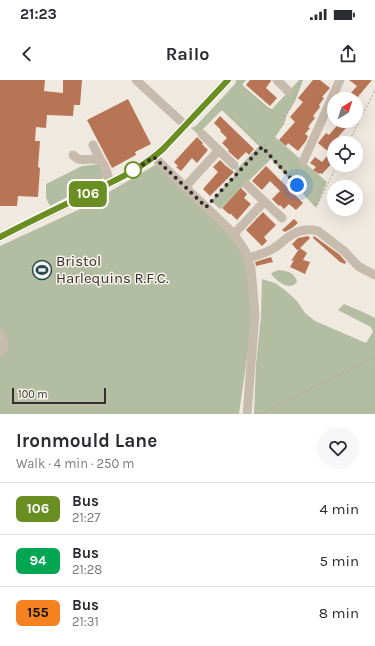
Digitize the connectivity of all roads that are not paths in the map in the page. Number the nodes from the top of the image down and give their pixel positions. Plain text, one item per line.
1 (136, 80) edge
2 (228, 80) edge
3 (276, 80) edge
4 (340, 80) edge
5 (288, 90) dead end
6 (185, 125) junction
7 (202, 134) dead end
8 (92, 145) dead end
9 (218, 151) junction
10 (73, 155) dead end
11 (154, 157) junction
12 (101, 161) junction
13 (302, 162) dead end
14 (234, 165) dead end
15 (110, 183) junction
16 (247, 185) dead end
17 (185, 186) junction
18 (264, 202) junction
19 (282, 218) dead end
20 (234, 234) junction
21 (6, 236) edge
22 (248, 258) junction
23 (375, 276) edge
24 (0, 334) edge
25 (0, 351) edge
26 (247, 414) edge

1 - 6 street
2 - 6 street
3 - 5 street
4 - 13 street
6 - 11 street
7 - 9 street
8 - 12 street
9 - 14 street
9 - 17 street
10 - 12 street
11 - 15 street
11 - 17 street
12 - 15 street
15 - 21 street
16 - 18 street
17 - 20 street
18 - 19 street
18 - 20 street
20 - 22 street
22 - 23 street
22 - 26 street
24 - 25 street

